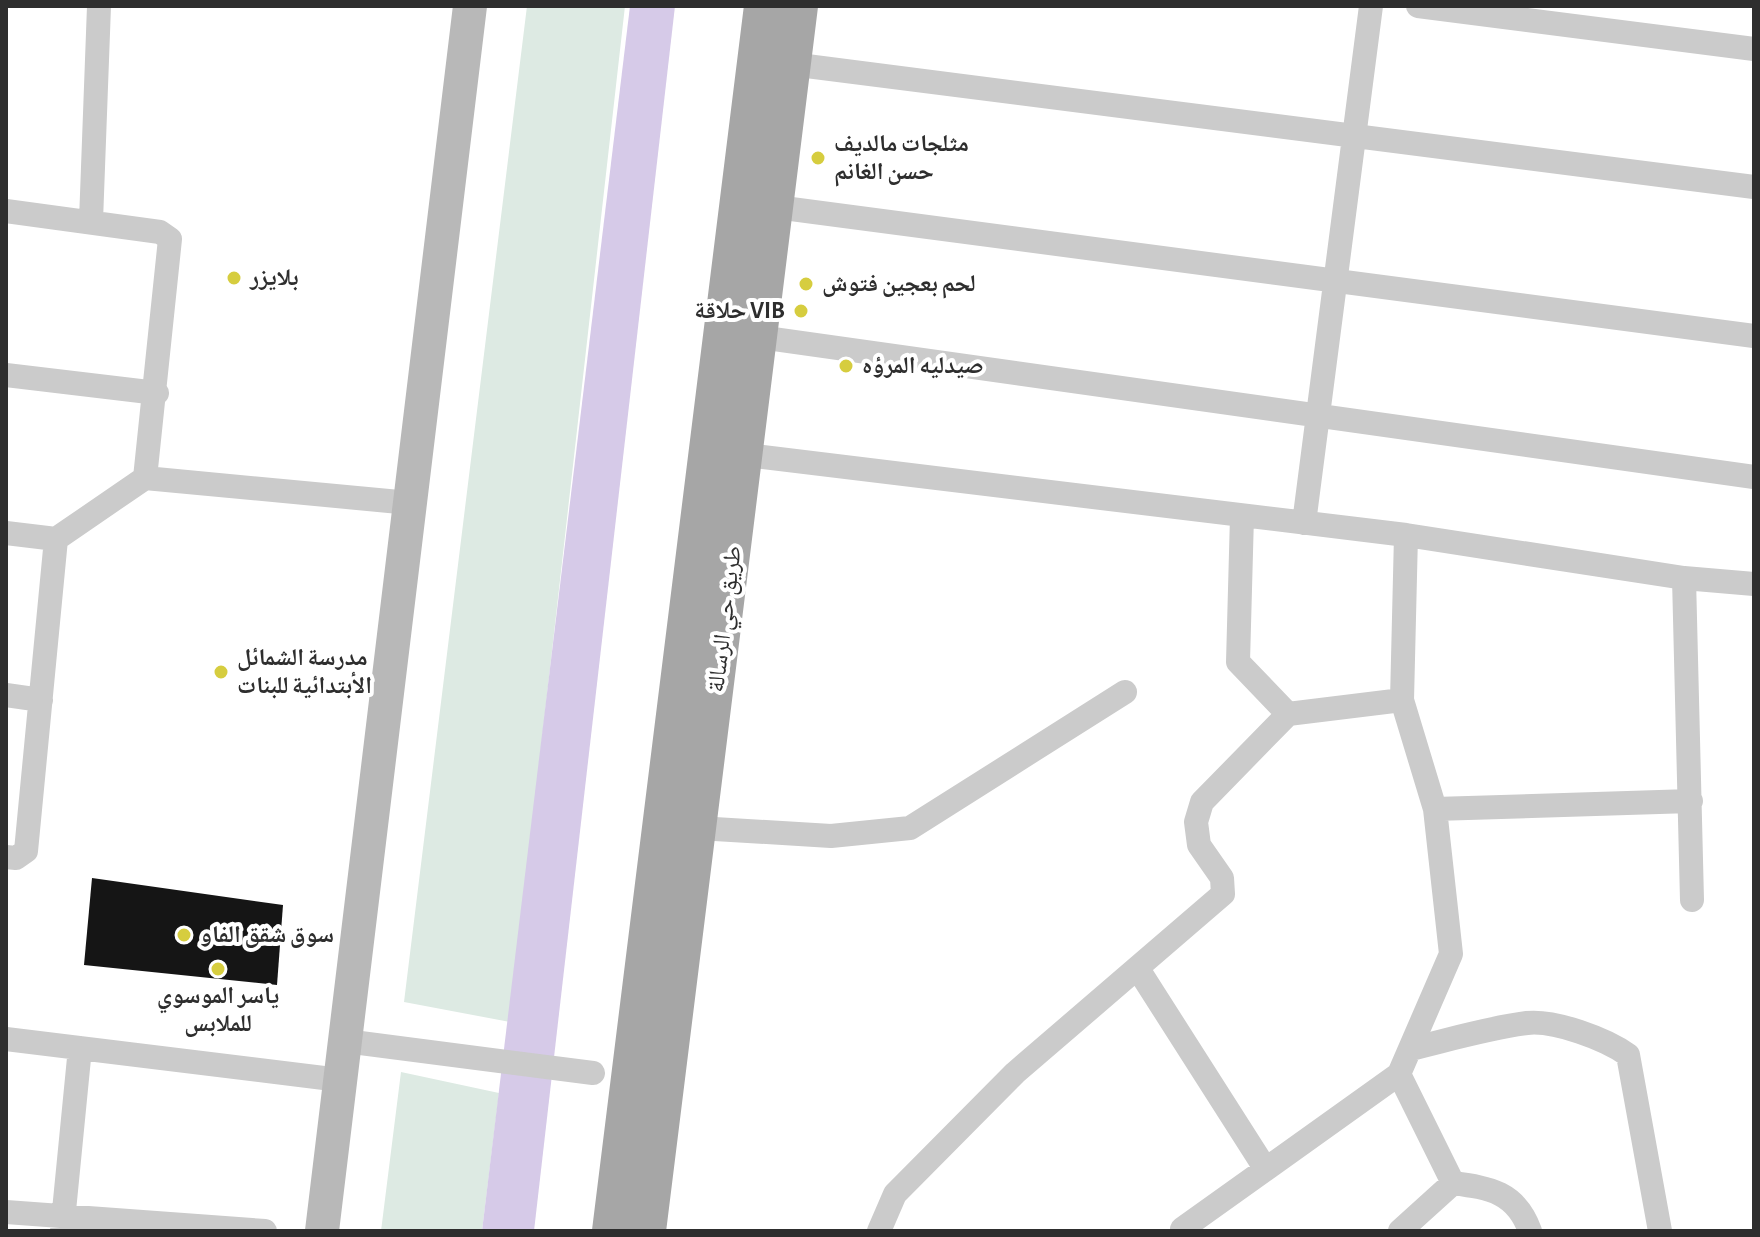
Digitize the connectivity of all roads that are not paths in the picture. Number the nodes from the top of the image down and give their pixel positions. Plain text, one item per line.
1 (99, 6) edge
2 (470, 6) edge
3 (763, 6) edge
4 (799, 6) edge
5 (1371, 6) edge
6 (1418, 6) edge
7 (1754, 49) edge
8 (791, 64) junction
9 (1354, 136) junction
10 (1754, 187) edge
11 (776, 207) junction
12 (6, 211) edge
13 (91, 221) junction
14 (1335, 281) junction
15 (1754, 336) edge
16 (760, 337) junction
17 (6, 375) edge
18 (157, 393) junction
19 (1318, 416) junction
20 (746, 455) junction
21 (1754, 477) edge
22 (145, 478) junction
23 (410, 503) junction
24 (1242, 516) junction
25 (1304, 523) junction
26 (6, 533) edge
27 (1406, 535) junction
28 (56, 539) junction
29 (1684, 578) junction
30 (1754, 584) edge
31 (1125, 692) dead end
32 (6, 695) edge
33 (41, 700) junction
34 (1402, 700) junction
35 (1288, 714) junction
36 (1691, 801) junction
37 (1435, 809) junction
38 (698, 828) junction
39 (6, 857) edge
40 (1692, 900) dead end
41 (1138, 969) junction
42 (6, 1039) edge
43 (345, 1041) junction
44 (80, 1048) junction
45 (1410, 1049) junction
46 (611, 1074) junction
47 (1399, 1074) junction
48 (666, 1079) junction
49 (340, 1080) junction
50 (639, 1153) junction
51 (1265, 1168) junction
52 (1453, 1183) junction
53 (6, 1212) edge
54 (63, 1224) edge
55 (265, 1231) edge
56 (322, 1231) edge
57 (611, 1231) edge
58 (647, 1231) edge
59 (879, 1231) edge
60 (1183, 1231) edge
61 (1400, 1231) edge
62 (1530, 1231) edge
63 (1660, 1231) edge

1 - 13 street
2 - 23 street
3 - 46 main road, طريق حي الرسالة
4 - 8 main road, طريق حي الرسالة
5 - 9 street
6 - 7 street
8 - 9 street
8 - 11 main road, طريق حي الرسالة
9 - 10 street
9 - 14 street
11 - 14 street
11 - 16 main road, طريق حي الرسالة
12 - 13 street
13 - 18 street
14 - 15 street
14 - 19 street
16 - 19 street
16 - 20 main road, طريق حي الرسالة
17 - 18 street
18 - 22 street
19 - 21 street
19 - 25 street
20 - 24 street
20 - 38 main road, طريق حي الرسالة
22 - 23 street
22 - 28 street
23 - 43 street
24 - 25 street
24 - 35 street
25 - 27 street
26 - 28 street
27 - 29 street
27 - 34 street
28 - 33 street
29 - 30 street
29 - 36 street
31 - 38 street
32 - 33 street
33 - 39 street
34 - 35 street
34 - 37 street
35 - 41 street
36 - 37 street
36 - 40 street
37 - 45 street
38 - 48 main road, طريق حي الرسالة
41 - 51 street
41 - 59 street
42 - 44 street
43 - 46 street
43 - 49 street
44 - 49 street
44 - 54 street
45 - 47 street
45 - 63 street
46 - 48 main road
46 - 50 main road, طريق حي الرسالة
47 - 51 street
47 - 52 street
48 - 50 main road, طريق حي الرسالة
49 - 56 street
50 - 57 main road, طريق حي الرسالة
50 - 58 main road, طريق حي الرسالة
51 - 60 street
52 - 61 street
52 - 62 street
53 - 54 street
54 - 55 street

